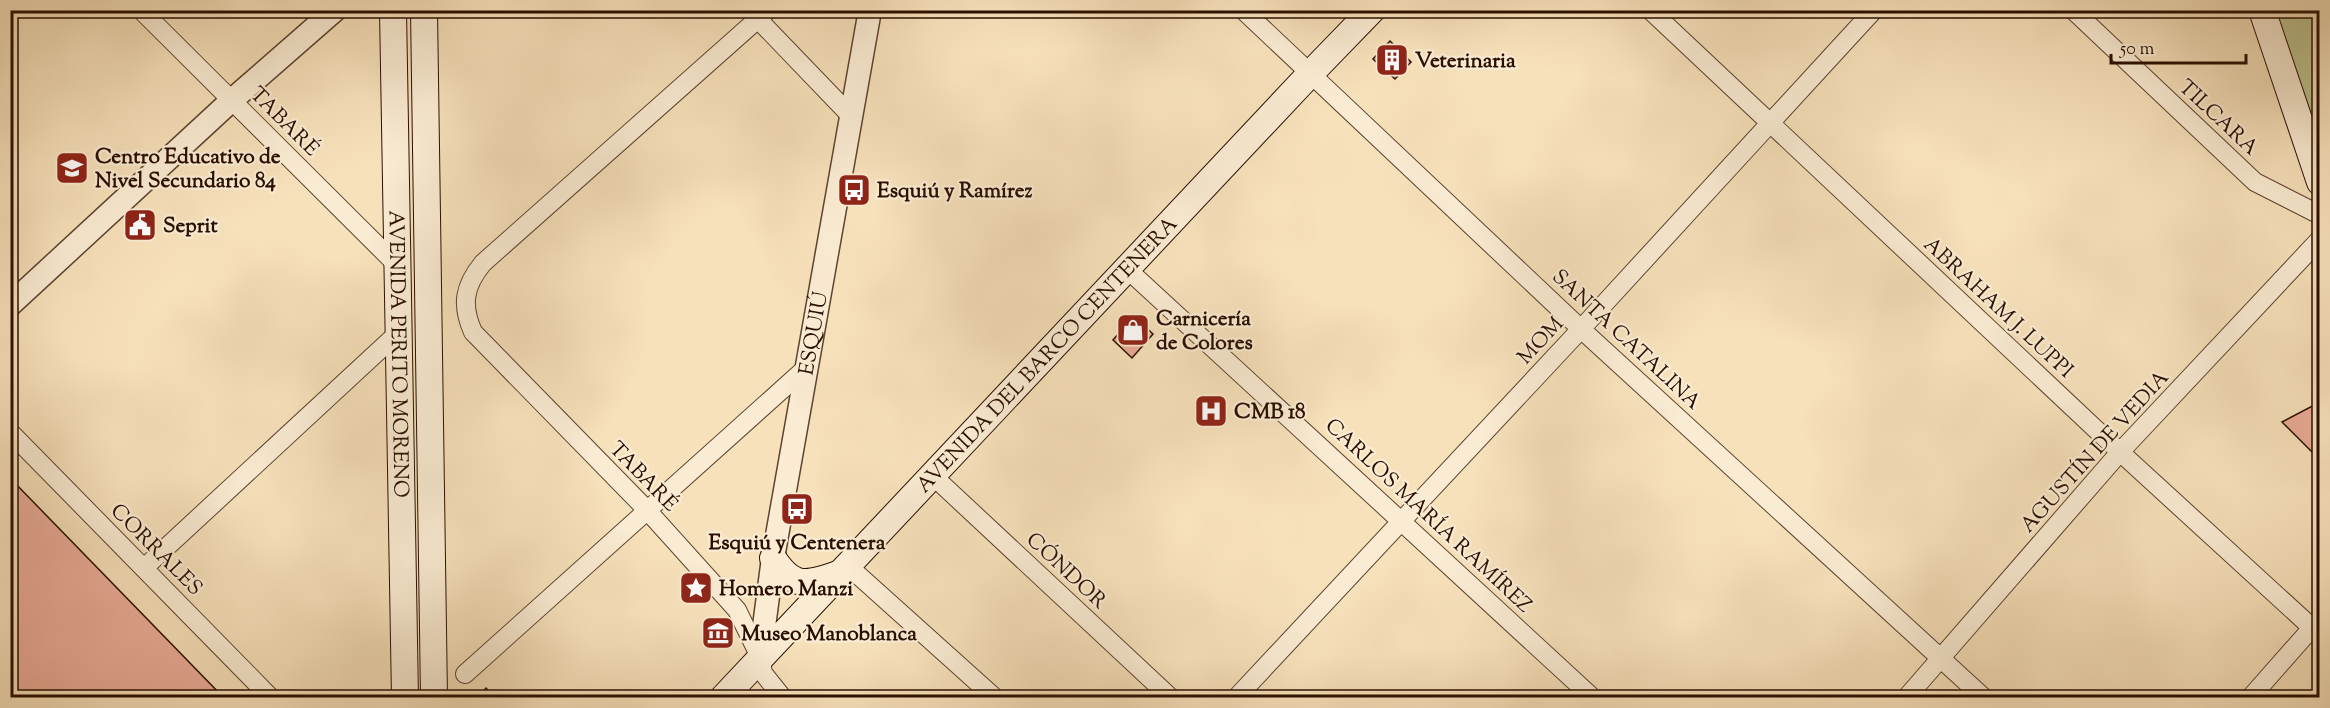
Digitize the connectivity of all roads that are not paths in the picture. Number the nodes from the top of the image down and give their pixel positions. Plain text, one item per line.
1 (141, 10) edge
2 (334, 10) edge
3 (393, 10) edge
4 (424, 10) edge
5 (870, 10) edge
6 (1242, 10) edge
7 (1372, 10) edge
8 (1650, 10) edge
9 (1874, 10) edge
10 (2073, 10) edge
11 (2262, 10) edge
12 (759, 13) edge
13 (1310, 74) junction
14 (232, 100) junction
15 (851, 116) junction
16 (1770, 122) junction
17 (2319, 182) edge
18 (2319, 216) edge
19 (2319, 239) edge
20 (398, 265) junction
21 (1127, 269) junction
22 (10, 305) edge
23 (1581, 329) junction
24 (399, 332) junction
25 (806, 368) junction
26 (10, 432) edge
27 (2120, 452) junction
28 (932, 475) junction
29 (646, 509) junction
30 (1402, 520) junction
31 (774, 558) junction
32 (144, 568) junction
33 (843, 569) junction
34 (2317, 627) edge
35 (760, 657) junction
36 (1942, 658) junction
37 (465, 674) dead end
38 (271, 698) edge
39 (405, 698) edge
40 (434, 698) edge
41 (723, 698) edge
42 (783, 698) edge
43 (995, 698) edge
44 (1171, 698) edge
45 (1236, 698) edge
46 (1593, 698) edge
47 (1906, 698) edge
48 (1984, 698) edge
49 (2250, 698) edge

1 - 14 street, TABARÉ
2 - 14 street
3 - 20 main road, AVENIDA PERITO MORENO
4 - 40 main road, AVENIDA PERITO MORENO
5 - 15 street, ESQUIÚ
6 - 13 street, SANTA CATALINA
7 - 13 main road, AVENIDA DEL BARCO CENTENERA
8 - 16 street, ABRAHAM J. LUPPI
9 - 16 street, MOM
10 - 18 street, TILCARA
11 - 17 main road
12 - 15 street
12 - 29 street, TABARÉ
13 - 21 main road, AVENIDA DEL BARCO CENTENERA
13 - 23 street, SANTA CATALINA
14 - 20 street, TABARÉ
14 - 22 street
15 - 25 street, ESQUIÚ
16 - 23 street, MOM
16 - 27 street, ABRAHAM J. LUPPI
19 - 27 street, AGUSTÍN DE VEDIA
20 - 24 main road, AVENIDA PERITO MORENO
21 - 28 main road, AVENIDA DEL BARCO CENTENERA
21 - 30 street, CARLOS MARÍA RAMÍREZ
23 - 30 street, MOM
23 - 36 street, SANTA CATALINA
24 - 32 street
24 - 39 main road, AVENIDA PERITO MORENO
25 - 29 street
25 - 31 street, ESQUIÚ
26 - 32 street, CORRALES
27 - 34 street, ABRAHAM J. LUPPI
27 - 36 street, AGUSTÍN DE VEDIA
28 - 33 main road, AVENIDA DEL BARCO CENTENERA
28 - 44 street, CÓNDOR
29 - 35 street, TABARÉ
29 - 37 street
30 - 45 street, MOM
30 - 46 street, CARLOS MARÍA RAMÍREZ
31 - 33 main road
31 - 35 street, ESQUIÚ
32 - 38 street, CORRALES
33 - 35 main road, AVENIDA DEL BARCO CENTENERA
33 - 43 street
34 - 49 street
35 - 41 main road, AVENIDA DEL BARCO CENTENERA
35 - 42 street, TABARÉ
36 - 47 street, AGUSTÍN DE VEDIA
36 - 48 street, SANTA CATALINA

